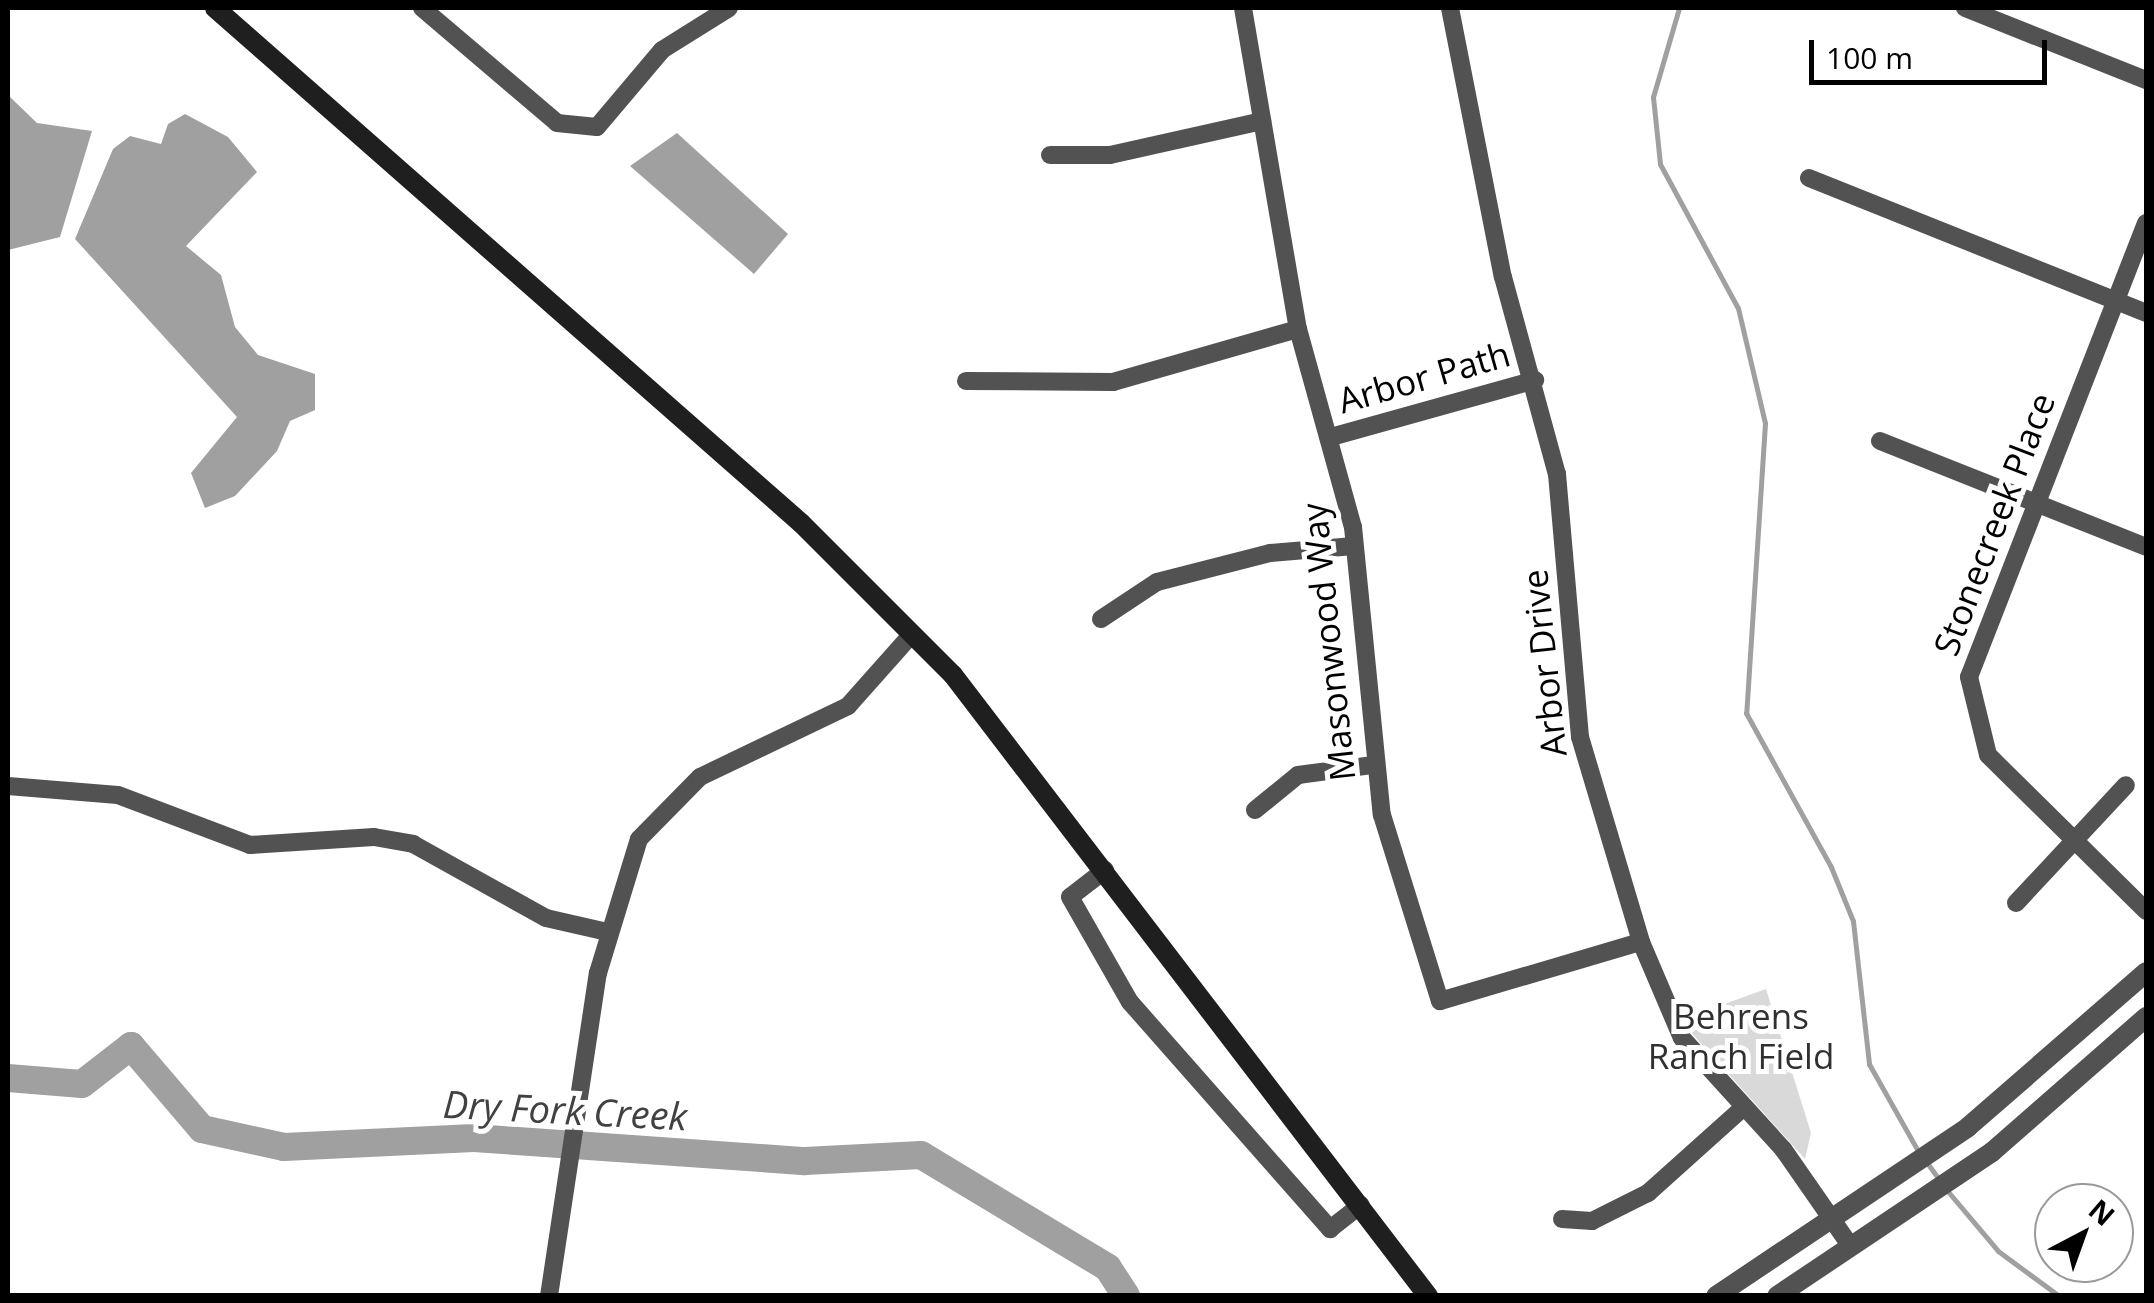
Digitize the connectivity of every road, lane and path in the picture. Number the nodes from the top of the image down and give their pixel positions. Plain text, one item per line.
1 (215, 8) edge
2 (422, 8) edge
3 (729, 8) edge
4 (1243, 8) edge
5 (1450, 8) edge
6 (1966, 8) edge
7 (2146, 80) edge
8 (1262, 122) junction
9 (1050, 155) dead end
10 (1808, 178) dead end
11 (2146, 223) edge
12 (2116, 301) junction
13 (2146, 313) edge
14 (1298, 329) junction
15 (1535, 380) junction
16 (966, 382) dead end
17 (1331, 437) junction
18 (1880, 442) dead end
19 (2034, 502) junction
20 (1354, 546) junction
21 (2146, 547) edge
22 (1101, 619) dead end
23 (912, 634) junction
24 (1373, 765) junction
25 (2126, 785) dead end
26 (8, 786) edge
27 (1255, 810) dead end
28 (2074, 842) junction
29 (1105, 870) junction
30 (2016, 902) dead end
31 (2146, 911) edge
32 (607, 932) junction
33 (1640, 942) junction
34 (2146, 972) edge
35 (2146, 1017) edge
36 (1744, 1106) junction
37 (1361, 1205) junction
38 (1562, 1219) dead end
39 (1832, 1220) junction
40 (1851, 1246) junction
41 (549, 1296) edge
42 (1428, 1296) edge
43 (1716, 1296) edge
44 (1777, 1296) edge

1 - 23 main road
2 - 3 street
4 - 8 street, Masonwood Way
5 - 15 street, Arbor Drive
6 - 7 street
8 - 9 street
8 - 14 street, Masonwood Way
10 - 12 street
11 - 12 street, Stonecreek Place
12 - 13 street
12 - 19 street, Stonecreek Place
14 - 16 street
14 - 17 street, Masonwood Way
15 - 17 street, Arbor Path
15 - 33 street, Arbor Drive
17 - 20 street, Masonwood Way
18 - 19 street
19 - 21 street
19 - 28 street, Stonecreek Place
20 - 22 street
20 - 24 street, Masonwood Way
23 - 29 main road
23 - 32 street
24 - 27 street
24 - 33 street, Masonwood Way
25 - 28 street
26 - 32 street
28 - 30 street
28 - 31 street, Stonecreek Place
29 - 37 main road
29 - 37 street
32 - 41 street
33 - 36 street, Arbor Drive
34 - 39 street
35 - 40 street
36 - 38 street
36 - 39 street, Arbor Drive
37 - 42 main road
39 - 40 street, Arbor Drive
39 - 43 street
40 - 44 street

